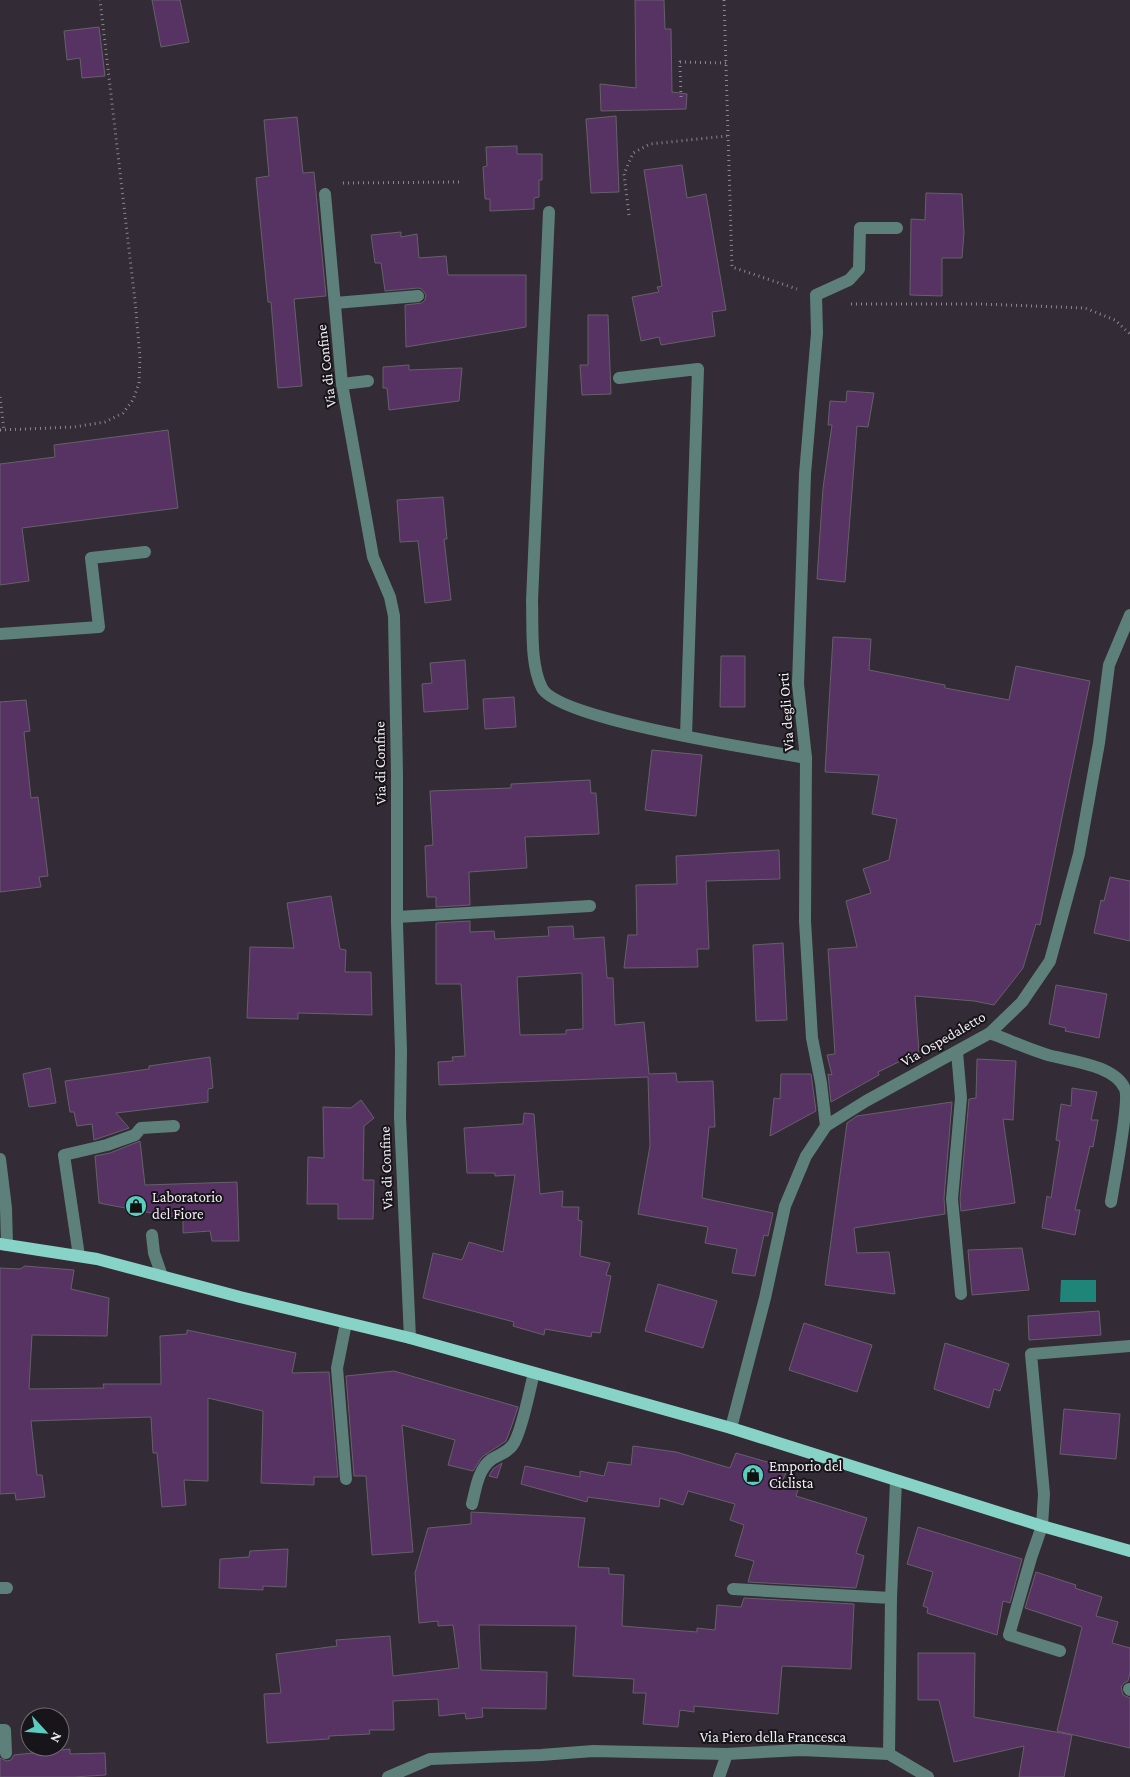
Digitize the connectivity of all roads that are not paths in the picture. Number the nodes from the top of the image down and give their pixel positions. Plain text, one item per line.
1 (325, 194) road end
2 (549, 212) dead end
3 (897, 228) dead end
4 (418, 296) dead end
5 (335, 303) junction
6 (619, 378) dead end
7 (368, 381) dead end
8 (342, 384) junction
9 (145, 552) dead end
10 (1130, 616) edge
11 (0, 634) edge
12 (686, 736) junction
13 (806, 758) junction
14 (590, 906) dead end
15 (397, 917) junction
16 (990, 1033) junction
17 (957, 1052) junction
18 (174, 1126) dead end
19 (826, 1126) junction
20 (0, 1159) edge
21 (1111, 1202) dead end
22 (152, 1235) dead end
23 (3, 1245) edge
24 (79, 1256) junction
25 (162, 1276) junction
26 (961, 1294) dead end
27 (346, 1323) junction
28 (410, 1338) junction
29 (1130, 1346) edge
30 (534, 1373) junction
31 (731, 1428) junction
32 (346, 1479) dead end
33 (896, 1481) junction
34 (472, 1504) dead end
35 (1042, 1526) junction
36 (1130, 1551) edge
37 (733, 1590) dead end
38 (891, 1598) junction
39 (1060, 1651) dead end
40 (0, 1730) edge
41 (6, 1753) dead end
42 (727, 1754) junction
43 (889, 1754) junction
44 (388, 1777) edge
45 (719, 1777) edge
46 (928, 1777) edge

1 - 5 street, Via di Confine
2 - 12 street
3 - 13 street, Via degli Orti
4 - 5 street
5 - 8 street, Via di Confine
6 - 12 street
7 - 8 street
8 - 15 street, Via di Confine
9 - 11 street
10 - 16 street, Via Ospedaletto
12 - 13 street
13 - 19 street, Via degli Orti
14 - 15 street
15 - 28 street, Via di Confine
16 - 17 street, Via Ospedaletto
16 - 21 street
17 - 19 street, Via Ospedaletto
17 - 26 street
18 - 24 street
19 - 31 street, Via Ospedaletto
20 - 23 street
22 - 25 street
23 - 24 main road
24 - 25 main road
25 - 27 main road
27 - 28 main road
27 - 32 street
28 - 30 main road
29 - 35 street
30 - 31 main road
30 - 34 street
31 - 33 main road
33 - 35 main road
33 - 38 street
35 - 36 main road
35 - 39 street
37 - 38 street
38 - 43 street
40 - 41 street
42 - 43 street, Via Piero della Francesca
42 - 44 street, Via Piero della Francesca
42 - 45 street
43 - 46 street

